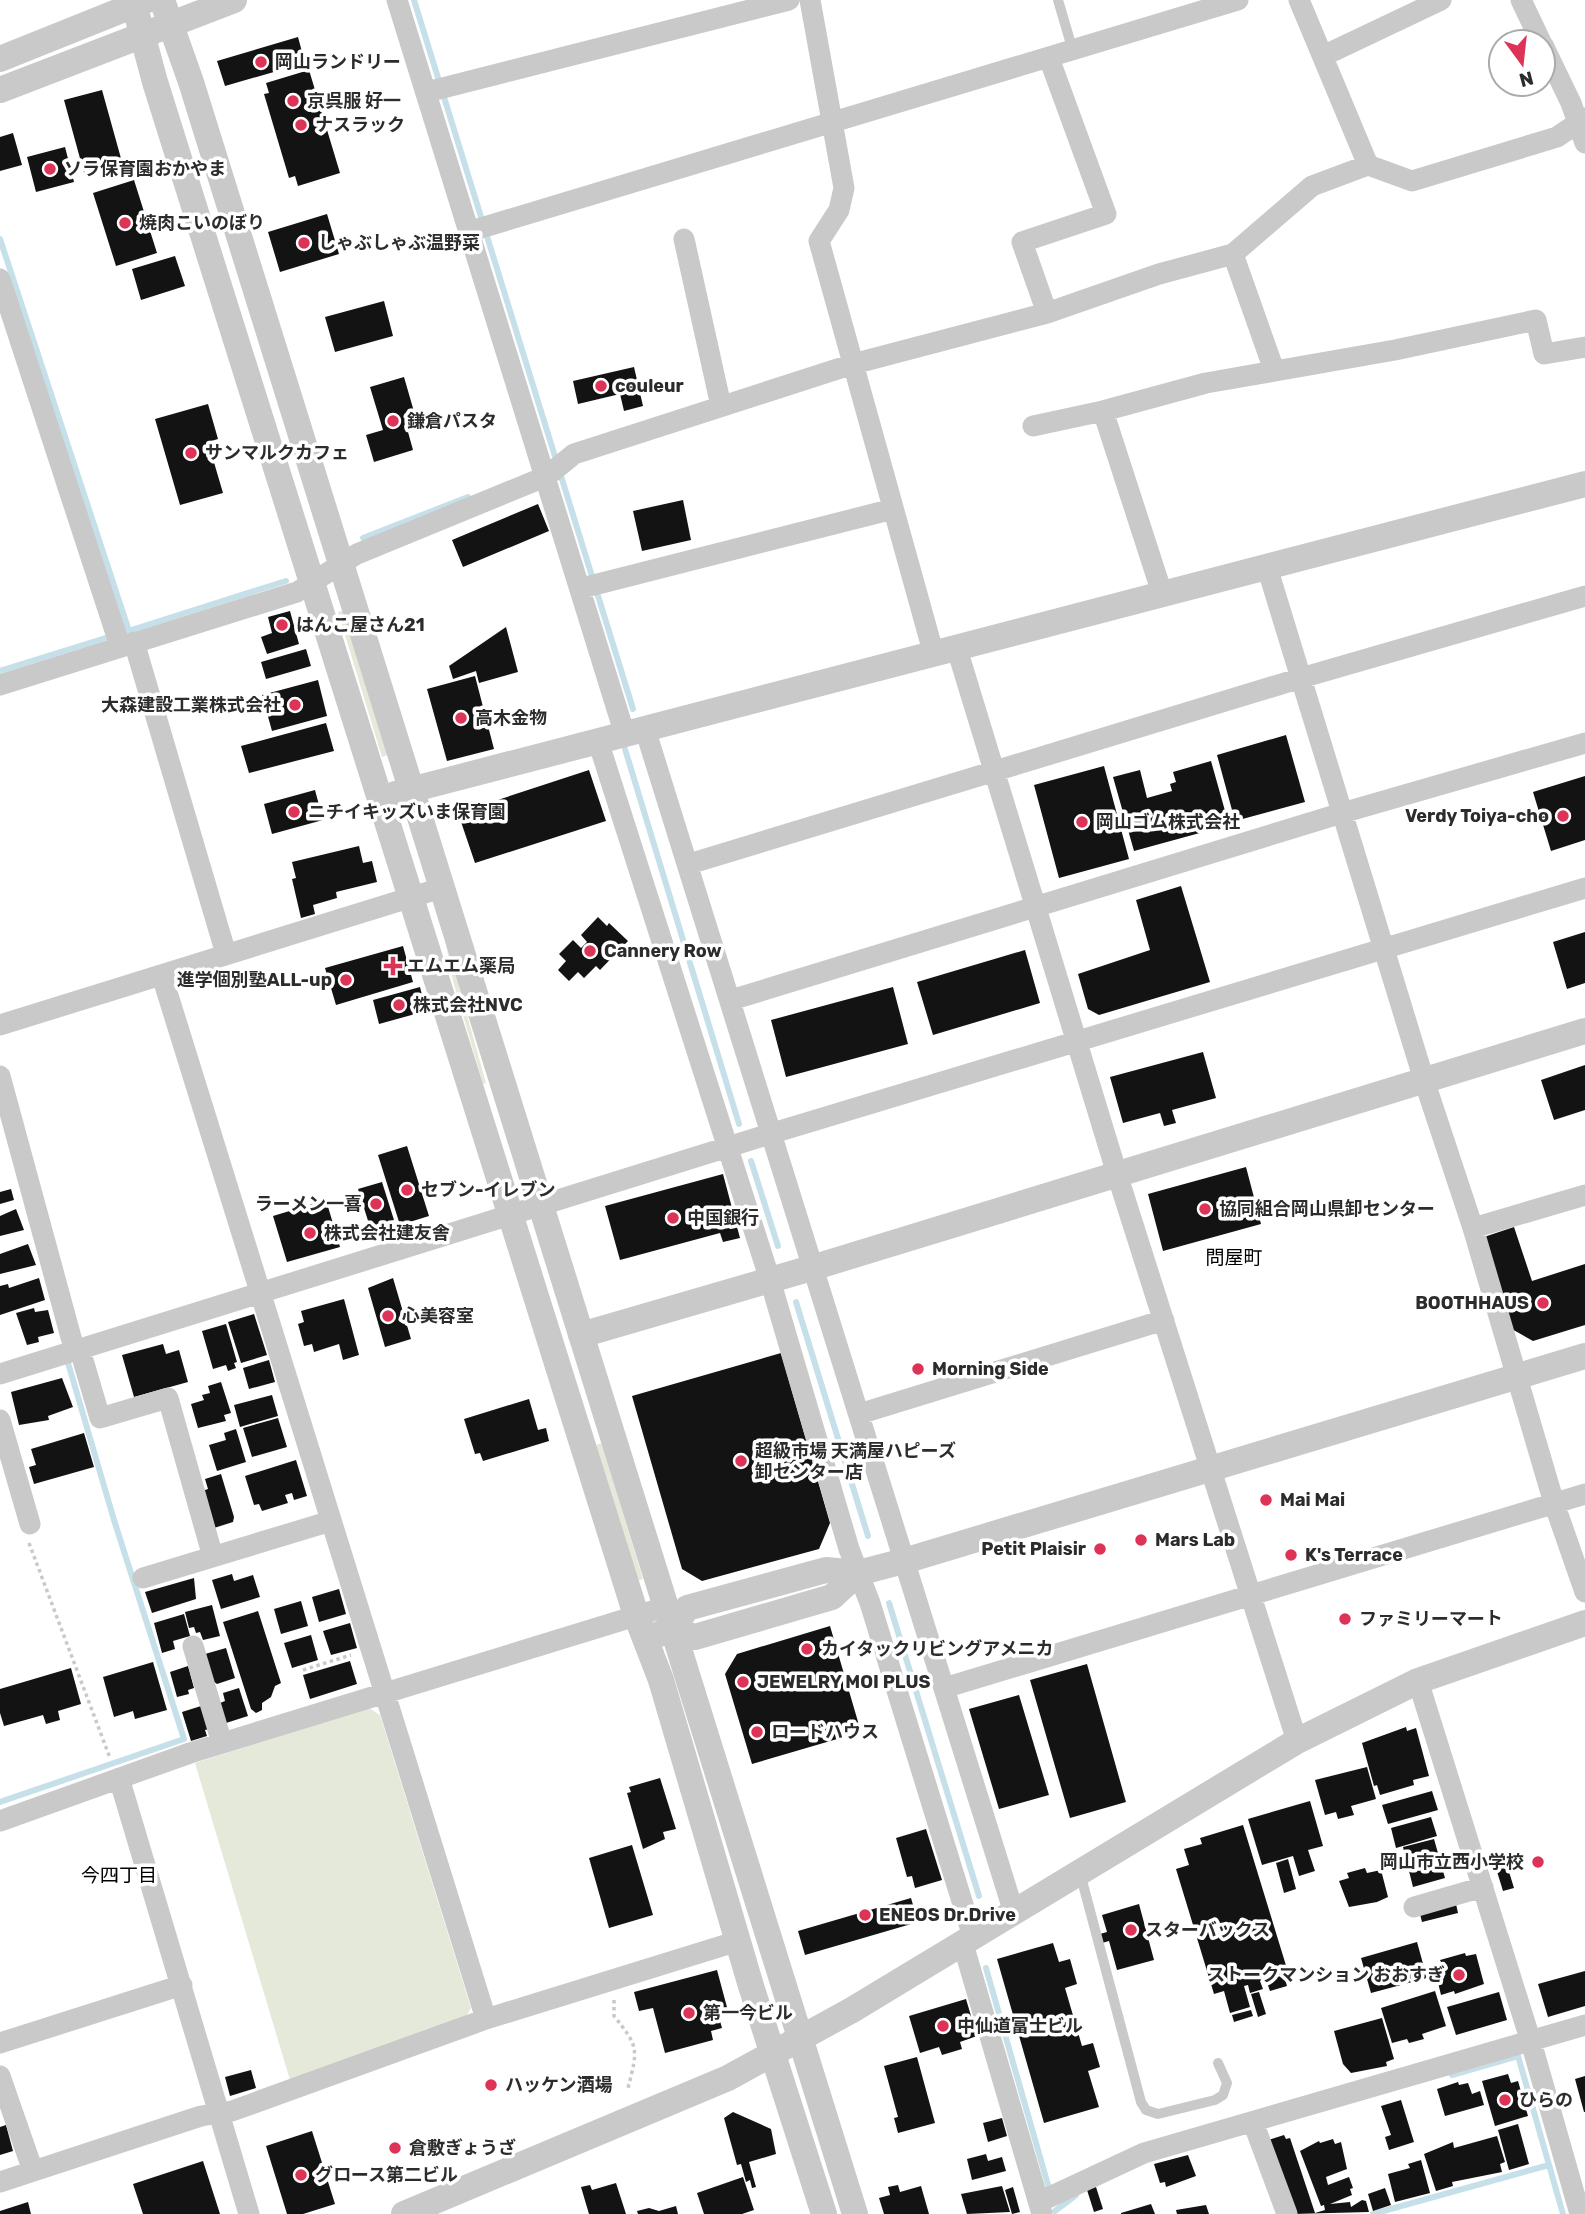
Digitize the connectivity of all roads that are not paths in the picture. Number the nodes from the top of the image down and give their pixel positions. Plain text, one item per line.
1 (162, 0) edge
2 (234, 0) edge
3 (397, 0) edge
4 (789, 0) edge
5 (810, 0) edge
6 (1058, 0) edge
7 (1238, 0) edge
8 (1299, 0) edge
9 (1441, 0) edge
10 (1521, 0) edge
11 (138, 2) edge
12 (171, 25) junction
13 (1534, 28) edge
14 (143, 36) junction
15 (1073, 51) junction
16 (1324, 56) junction
17 (1049, 58) junction
18 (0, 59) edge
19 (1557, 75) edge
20 (436, 89) junction
21 (0, 90) edge
22 (832, 121) junction
23 (1583, 128) edge
24 (1367, 165) junction
25 (480, 229) junction
26 (684, 239) dead end
27 (1233, 254) junction
28 (0, 279) edge
29 (5, 310) edge
30 (1047, 313) junction
31 (1585, 347) edge
32 (853, 364) junction
33 (1274, 370) junction
34 (721, 406) junction
35 (1103, 411) junction
36 (1033, 426) dead end
37 (551, 469) junction
38 (1585, 484) edge
39 (893, 509) junction
40 (339, 565) junction
41 (1267, 567) junction
42 (314, 581) junction
43 (591, 586) junction
44 (1162, 593) junction
45 (1585, 596) edge
46 (122, 639) junction
47 (946, 652) junction
48 (1301, 678) junction
49 (0, 685) edge
50 (635, 732) junction
51 (598, 741) junction
52 (1585, 743) edge
53 (995, 771) junction
54 (412, 790) junction
55 (381, 798) junction
56 (1342, 813) junction
57 (689, 864) junction
58 (441, 888) junction
59 (1585, 888) edge
60 (411, 896) junction
61 (1036, 908) junction
62 (1384, 949) junction
63 (226, 954) junction
64 (162, 976) junction
65 (731, 1000) junction
66 (0, 1025) edge
67 (1585, 1031) edge
68 (1077, 1042) junction
69 (0, 1076) edge
70 (1424, 1080) junction
71 (773, 1133) junction
72 (727, 1147) junction
73 (1117, 1174) junction
74 (1585, 1195) edge
75 (541, 1206) junction
76 (513, 1216) junction
77 (1473, 1228) junction
78 (815, 1267) junction
79 (770, 1280) junction
80 (259, 1294) junction
81 (1164, 1320) junction
82 (581, 1335) junction
83 (72, 1353) junction
84 (1585, 1356) edge
85 (0, 1374) edge
86 (1518, 1376) junction
87 (859, 1414) junction
88 (0, 1420) edge
89 (1210, 1468) junction
90 (1585, 1494) edge
91 (1554, 1503) junction
92 (331, 1521) junction
93 (30, 1524) road end
94 (213, 1557) junction
95 (904, 1561) junction
96 (858, 1573) junction
97 (143, 1578) dead end
98 (1585, 1592) edge
99 (1250, 1595) junction
100 (669, 1618) junction
101 (1585, 1623) edge
102 (640, 1627) junction
103 (192, 1646) dead end
104 (1418, 1681) junction
105 (944, 1688) junction
106 (383, 1693) junction
107 (1297, 1741) junction
108 (222, 1743) junction
109 (115, 1769) junction
110 (0, 1821) edge
111 (1080, 1873) junction
112 (1483, 1887) junction
113 (1414, 1908) dead end
114 (1014, 1913) junction
115 (738, 1941) junction
116 (968, 1941) junction
117 (182, 1985) junction
118 (486, 2019) junction
119 (1585, 2025) edge
120 (799, 2039) junction
121 (1531, 2042) junction
122 (0, 2043) edge
123 (774, 2053) junction
124 (1217, 2063) dead end
125 (0, 2076) edge
126 (219, 2113) junction
127 (1255, 2128) junction
128 (33, 2171) junction
129 (0, 2182) edge
130 (1046, 2203) edge
131 (249, 2214) edge
132 (404, 2214) edge
133 (824, 2214) edge
134 (855, 2214) edge
135 (1287, 2214) edge
136 (1580, 2214) edge

1 - 12 street
2 - 12 street
3 - 20 street
4 - 20 street
5 - 22 street
6 - 15 lane
7 - 15 street
8 - 16 street
9 - 16 street
10 - 13 street
11 - 14 street
11 - 18 street
12 - 14 street
12 - 40 street
14 - 21 street
14 - 42 street
15 - 17 street
16 - 24 street
17 - 22 street
17 - 30 street
19 - 23 street
20 - 25 street
22 - 25 street
22 - 32 street
23 - 24 street
24 - 27 street
25 - 37 street
26 - 34 street
27 - 30 street
27 - 33 street
28 - 29 street
29 - 46 street
30 - 32 street
31 - 33 street
32 - 34 street
32 - 39 street
33 - 35 street
34 - 37 street
35 - 36 street
35 - 44 street
37 - 40 street
37 - 43 street
38 - 41 street
39 - 43 street
39 - 47 street
40 - 42 street
40 - 54 street
41 - 44 street
41 - 48 street
42 - 46 street
42 - 55 street
43 - 50 street
44 - 47 street
45 - 48 street
46 - 49 street
46 - 63 street
47 - 50 street
47 - 53 street
48 - 53 street
48 - 56 street
50 - 51 street
50 - 57 street
51 - 54 street
51 - 72 street
52 - 56 street
53 - 57 street
53 - 61 street
54 - 55 street
54 - 58 street
55 - 60 street
56 - 61 street
56 - 62 street
57 - 65 street
58 - 60 street
58 - 75 street
59 - 62 street
60 - 63 street
60 - 76 street
61 - 65 street
61 - 68 street
62 - 68 street
62 - 70 street
63 - 64 street
64 - 66 street
64 - 80 street
65 - 71 street
67 - 70 street
68 - 71 street
68 - 73 street
69 - 83 street
70 - 73 street
70 - 77 street
71 - 72 street
71 - 78 street
72 - 75 street
72 - 79 street
73 - 78 street
73 - 81 street
74 - 77 street
75 - 76 street
75 - 82 street
76 - 80 street
76 - 102 street
77 - 86 street
78 - 79 street
78 - 87 street
79 - 82 street
79 - 96 street
80 - 83 street
80 - 92 street
81 - 87 street
81 - 89 street
82 - 100 street
83 - 85 street
83 - 94 street
84 - 86 street
86 - 89 street
86 - 91 street
87 - 95 street
88 - 93 street
89 - 95 street
89 - 99 street
90 - 91 street
91 - 98 street
91 - 99 street
92 - 94 street
92 - 106 street
94 - 97 street
95 - 96 street
95 - 105 street
96 - 100 street
96 - 116 street
99 - 105 street
99 - 107 street
100 - 102 street
100 - 120 street
101 - 104 street
102 - 106 street
102 - 115 street
103 - 108 street
104 - 107 street
104 - 112 street
105 - 114 street
106 - 108 street
106 - 118 street
107 - 111 street
108 - 109 street
109 - 110 street
109 - 117 street
111 - 114 street
111 - 124 lane
112 - 113 street
112 - 121 street
114 - 116 street
115 - 118 street
115 - 123 street
116 - 120 street
116 - 130 street
117 - 122 street
117 - 126 street
118 - 126 street
119 - 121 street
120 - 123 street
120 - 134 street
121 - 127 street
121 - 136 street
123 - 132 street
123 - 133 street
125 - 128 street
126 - 128 street
126 - 131 street
127 - 130 street
127 - 135 street
128 - 129 street

